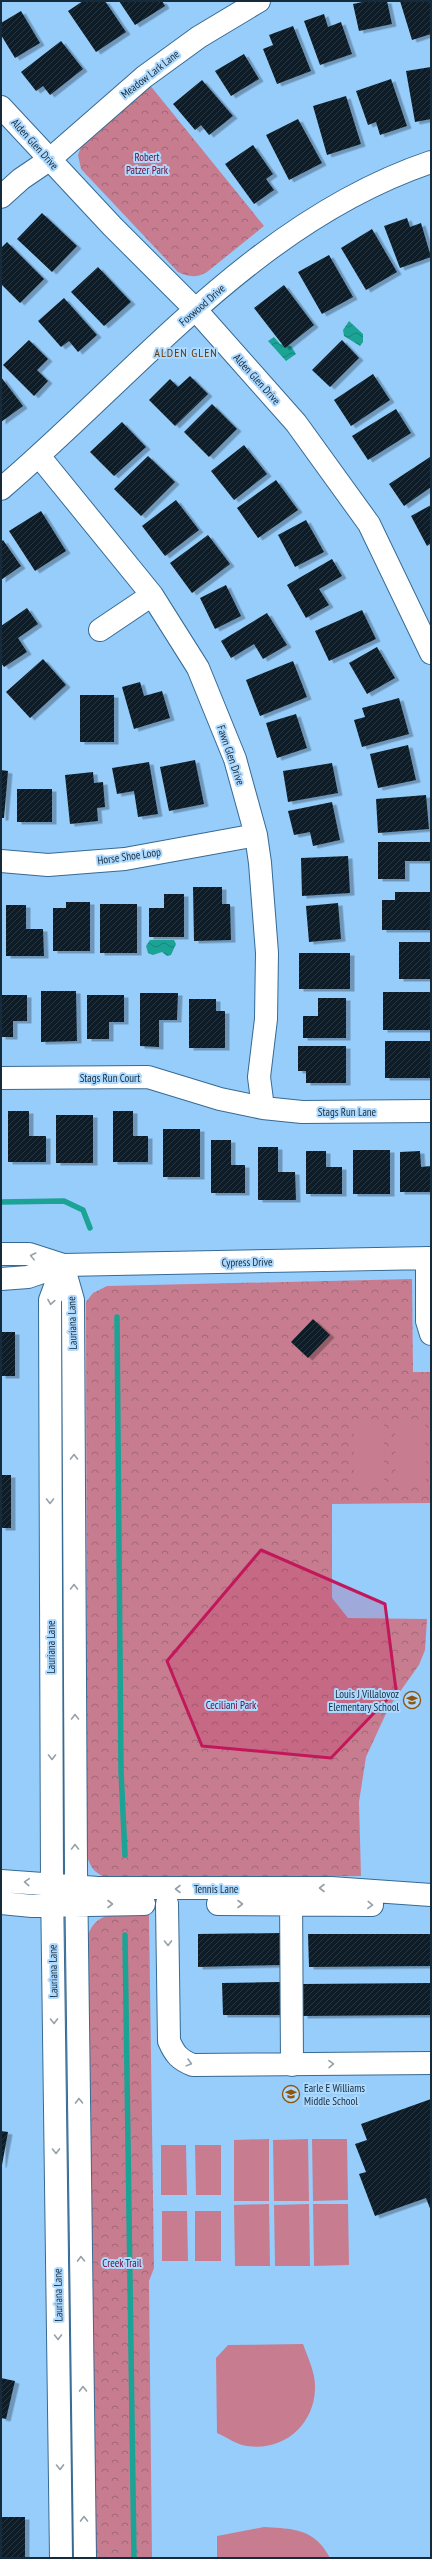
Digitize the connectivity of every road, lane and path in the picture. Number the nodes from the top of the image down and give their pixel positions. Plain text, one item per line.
1 (259, 1) edge
2 (1, 107) edge
3 (49, 160) junction
4 (431, 162) edge
5 (1, 198) edge
6 (195, 309) junction
7 (39, 456) junction
8 (1, 488) edge
9 (152, 595) junction
10 (100, 630) dead end
11 (431, 653) edge
12 (256, 835) junction
13 (1, 861) edge
14 (1, 1078) edge
15 (263, 1108) junction
16 (431, 1111) edge
17 (1, 1254) edge
18 (429, 1258) edge
19 (63, 1265) junction
20 (1, 1278) edge
21 (431, 1334) edge
22 (1, 1881) edge
23 (52, 1895) junction
24 (76, 1895) junction
25 (431, 1895) edge
26 (291, 1896) junction
27 (1, 1903) edge
28 (167, 1904) junction
29 (431, 1910) edge
30 (431, 2063) edge
31 (292, 2064) junction
32 (61, 2558) edge
33 (85, 2558) edge

1 - 3 street, Meadow Lark Lane
2 - 3 street, Alden Glen Drive
3 - 5 street, Meadow Lark Lane
3 - 6 street, Alden Glen Drive
4 - 6 street, Foxwood Drive
6 - 7 street, Foxwood Drive
6 - 11 street, Alden Glen Drive
7 - 8 street, Foxwood Drive
7 - 9 street, Fawn Glen Drive
9 - 10 street
9 - 12 street, Fawn Glen Drive
12 - 13 street, Horse Shoe Loop
12 - 15 street, Fawn Glen Drive
14 - 15 street, Stags Run Court
15 - 16 street, Stags Run Lane
19 -> 17 street, Cypress Drive
18 - 19 street, Cypress Drive
18 - 21 street
19 - 20 street, Cypress Drive
19 -> 23 street, Lauriana Lane
24 -> 19 street, Lauriana Lane
23 -> 22 street, Tennis Lane
23 - 24 street, Tennis Lane
23 - 27 street, Tennis Lane
23 -> 32 street, Lauriana Lane
26 -> 24 street, Tennis Lane
24 -> 28 street, Tennis Lane
33 -> 24 street, Lauriana Lane
25 -> 26 street, Tennis Lane
28 -> 26 street, Tennis Lane
26 -> 29 street, Tennis Lane
26 - 31 street
28 -> 31 street
31 -> 30 street

